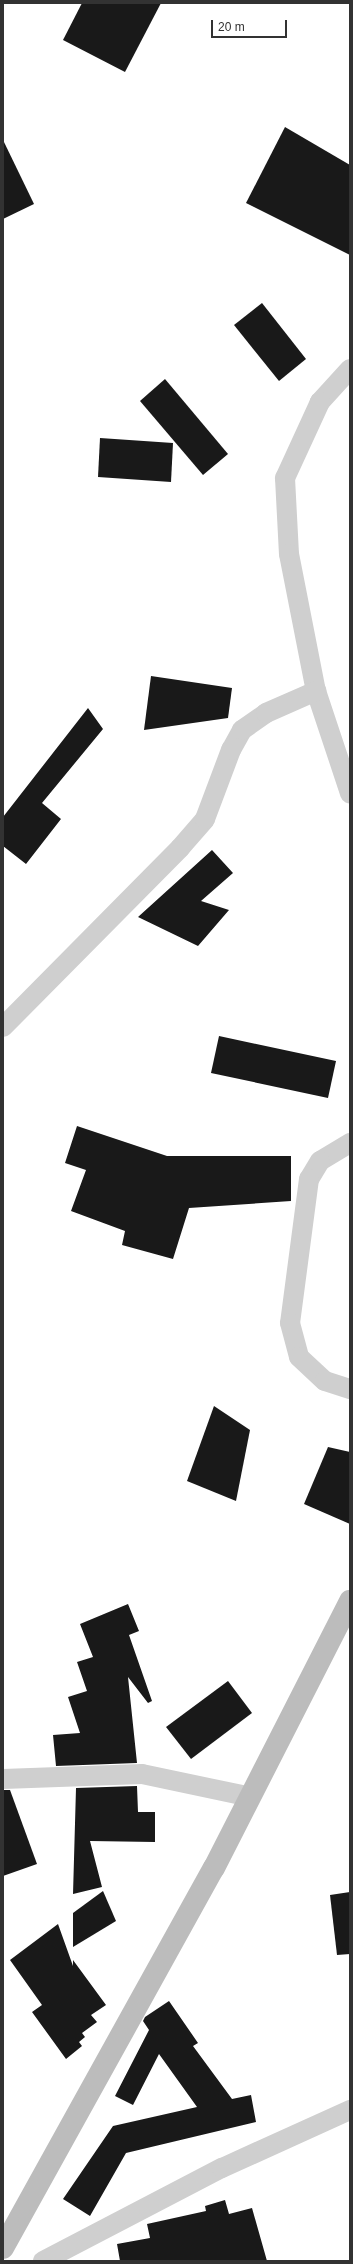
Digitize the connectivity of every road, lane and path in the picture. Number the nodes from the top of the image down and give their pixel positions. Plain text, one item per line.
1 (350, 369) edge
2 (316, 691) junction
3 (350, 793) edge
4 (3, 1027) edge
5 (350, 1143) edge
6 (350, 1389) edge
7 (350, 1601) edge
8 (3, 1779) edge
9 (251, 1797) junction
10 (350, 2110) edge
11 (3, 2248) edge
12 (43, 2261) edge

1 - 2 street
2 - 3 street
2 - 4 street
5 - 6 street
7 - 9 street
8 - 9 street
9 - 11 street
10 - 12 street

